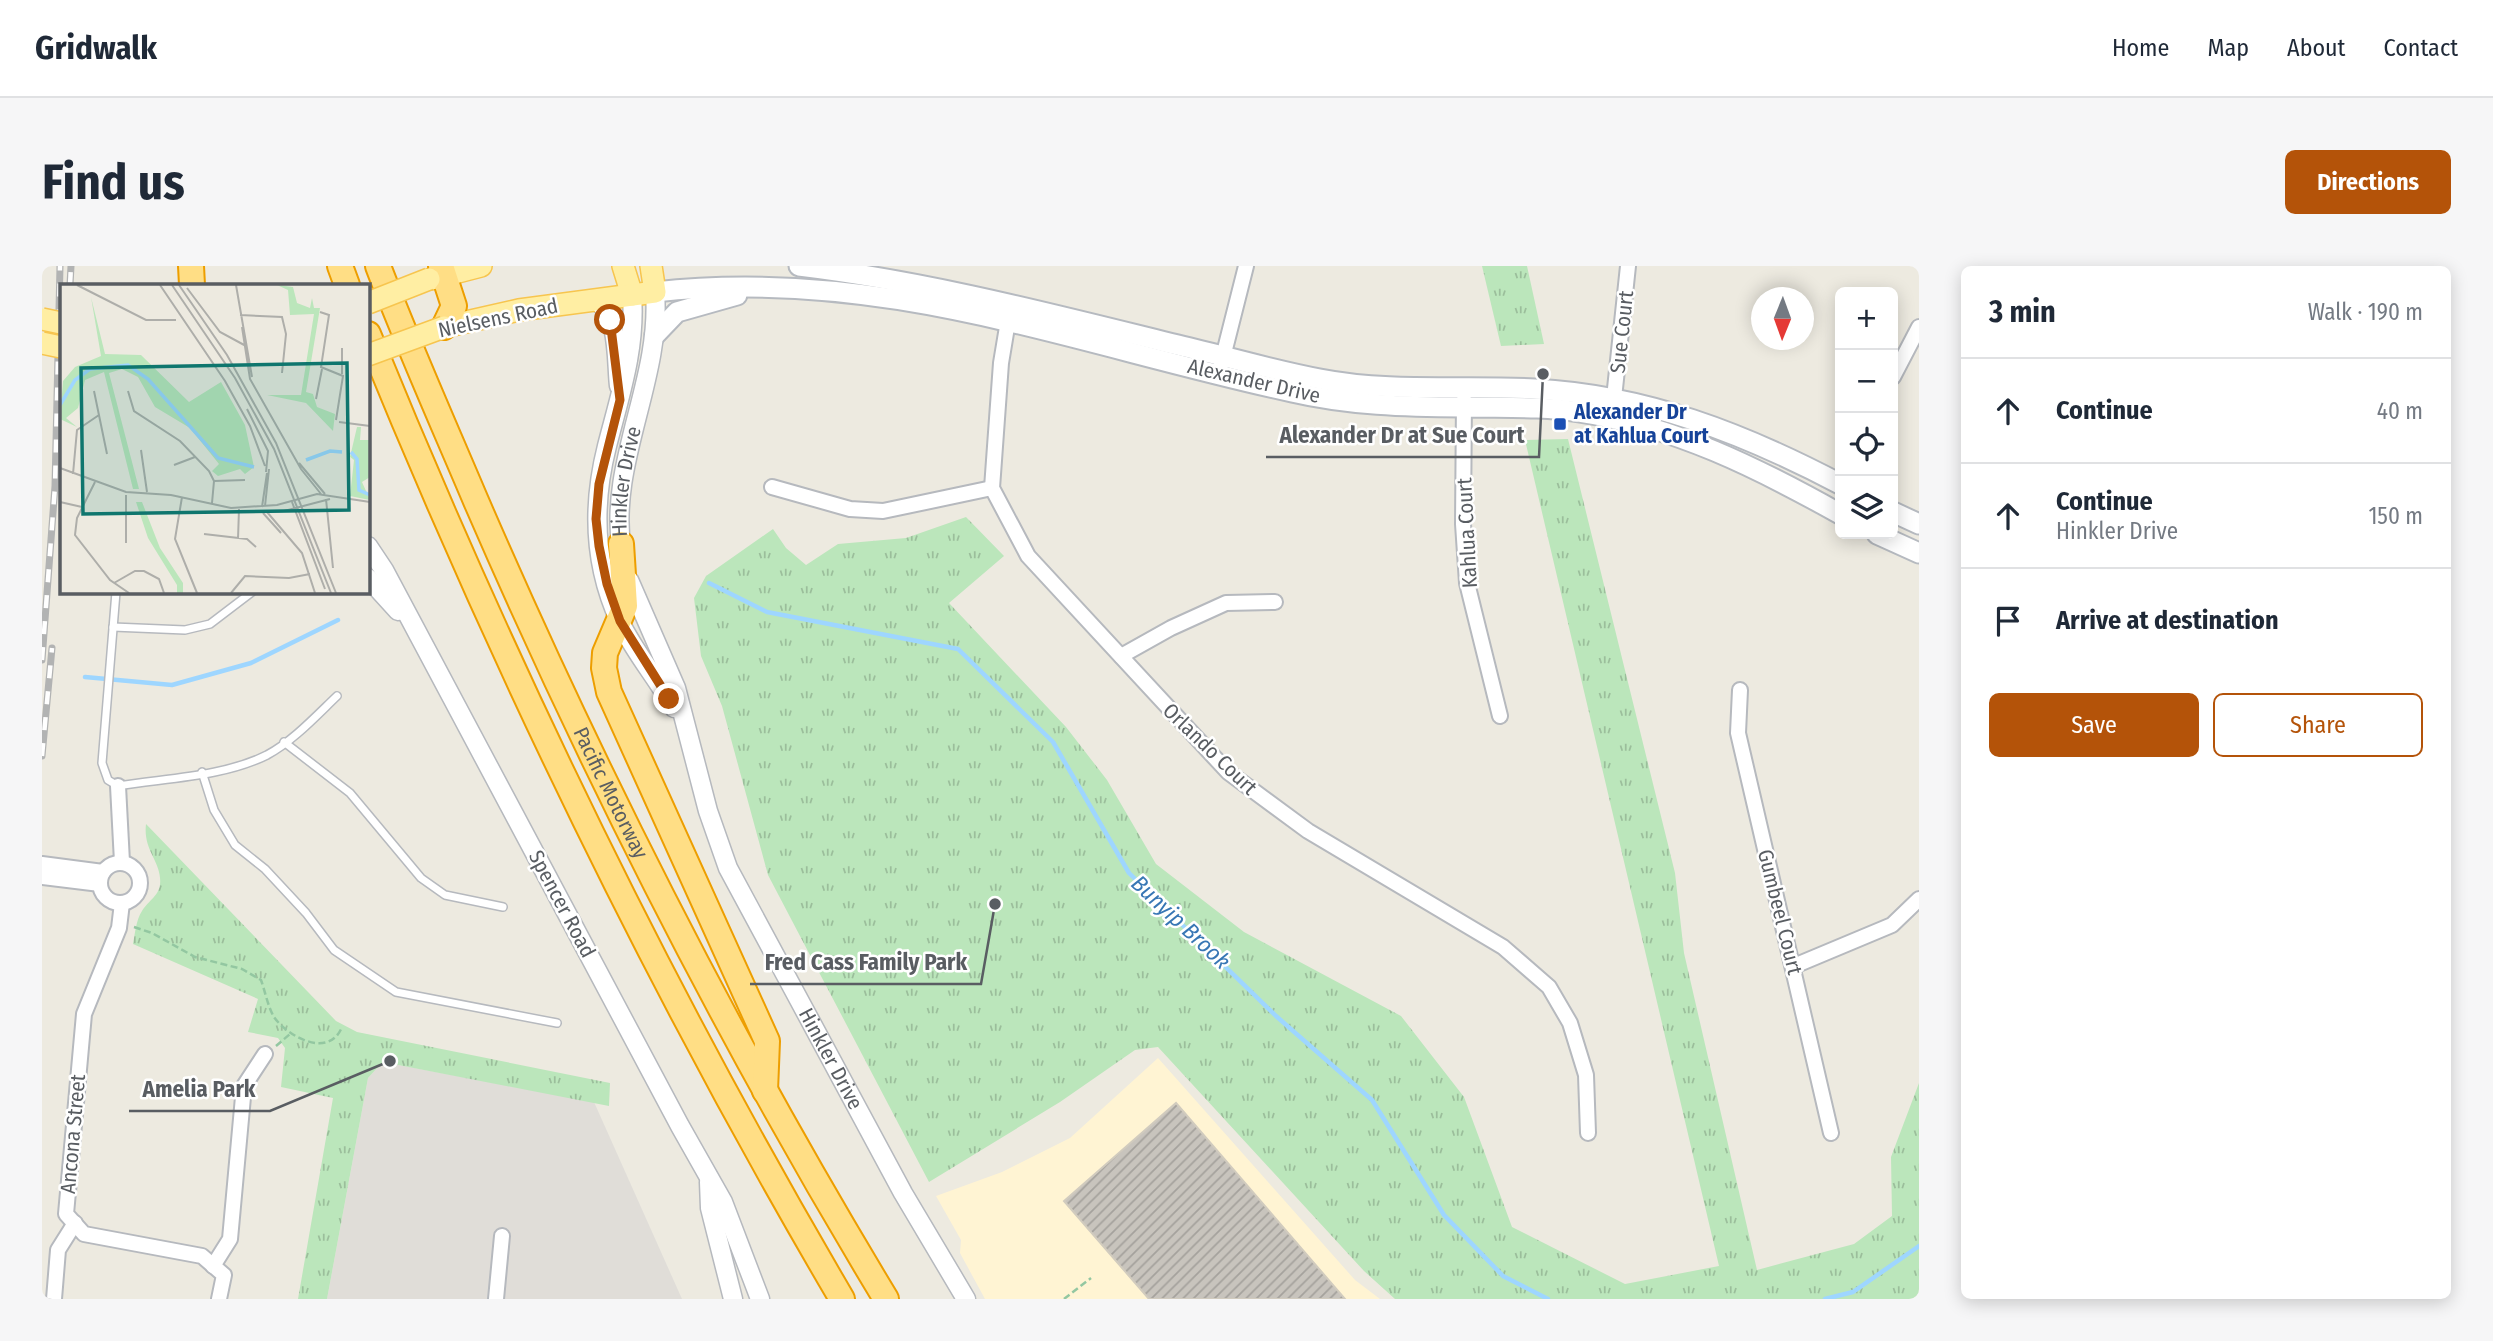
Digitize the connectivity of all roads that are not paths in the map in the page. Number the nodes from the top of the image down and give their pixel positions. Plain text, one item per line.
1 (191, 266) edge
2 (340, 266) edge
3 (378, 266) edge
4 (481, 266) edge
5 (623, 266) edge
6 (652, 266) edge
7 (1246, 266) edge
8 (1628, 266) edge
9 (438, 273) edge
10 (812, 275) edge
11 (192, 284) edge
12 (347, 284) edge
13 (655, 292) junction
14 (632, 295) junction
15 (595, 300) junction
16 (369, 303) edge
17 (1010, 312) junction
18 (42, 318) edge
19 (60, 323) edge
20 (444, 327) junction
21 (1919, 327) edge
22 (655, 335) junction
23 (369, 336) edge
24 (42, 343) edge
25 (60, 347) edge
26 (369, 355) edge
27 (1221, 365) junction
28 (1898, 367) edge
29 (1464, 398) junction
30 (1614, 398) junction
31 (620, 400) junction
32 (1835, 479) edge
33 (772, 487) dead end
34 (992, 488) junction
35 (1833, 510) edge
36 (1898, 514) edge
37 (1919, 524) edge
38 (1888, 539) edge
39 (621, 544) junction
40 (369, 547) edge
41 (1919, 553) edge
42 (369, 579) edge
43 (116, 593) edge
44 (251, 593) edge
45 (1275, 602) dead end
46 (620, 621) junction
47 (113, 627) junction
48 (415, 629) junction
49 (1121, 656) junction
50 (1740, 690) dead end
51 (337, 696) dead end
52 (1500, 716) dead end
53 (686, 729) junction
54 (284, 742) junction
55 (202, 772) junction
56 (118, 786) junction
57 (122, 863) junction
58 (42, 864) edge
59 (42, 877) edge
60 (102, 878) junction
61 (1919, 899) edge
62 (122, 903) junction
63 (503, 907) dead end
64 (1794, 966) junction
65 (557, 1023) dead end
66 (265, 1054) road end
67 (765, 1092) junction
68 (1588, 1133) dead end
69 (1831, 1133) dead end
70 (709, 1179) junction
71 (75, 1223) junction
72 (502, 1236) dead end
73 (213, 1266) junction
74 (54, 1299) edge
75 (219, 1299) edge
76 (496, 1299) edge
77 (733, 1299) edge
78 (760, 1299) edge
79 (842, 1299) edge
80 (886, 1299) edge
81 (966, 1299) edge

1 - 11 highway
2 - 12 highway
3 - 67 highway, Pacific Motorway
4 - 9 main road
5 - 14 main road, Hinkler Drive
6 - 13 main road, Hinkler Drive
7 - 27 street
8 - 30 street, Sue Court
9 - 16 main road, bridge
9 - 20 highway
10 - 13 main road, Alexander Drive
10 - 17 main road, Alexander Drive
10 - 22 main road
13 - 14 main road, Nielsens Road
13 - 22 street, Hinkler Drive
14 - 15 main road, Nielsens Road
14 - 31 street, Hinkler Drive
15 - 20 main road, Nielsens Road
15 - 31 street
17 - 27 main road, Alexander Drive
17 - 34 street
18 - 19 main road, bridge
20 - 26 main road, Nielsens Road, bridge
21 - 28 street
22 - 39 street, Hinkler Drive
23 - 79 highway, Pacific Motorway
24 - 25 main road, bridge
27 - 29 main road, Alexander Drive
29 - 30 main road, Alexander Drive
29 - 35 main road, Alexander Drive
29 - 52 street, Kahlua Court
30 - 32 main road, Alexander Drive
31 - 46 street, Hinkler Drive
33 - 34 street
34 - 49 street, Orlando Court
36 - 37 main road
38 - 41 main road
39 - 46 highway
39 - 53 street, Hinkler Drive
40 - 48 street, Spencer Road
42 - 48 street, Spencer Road
43 - 47 lane
44 - 47 lane
45 - 49 street
46 - 53 street, Hinkler Drive
46 - 67 highway
47 - 56 lane
48 - 70 street, Spencer Road
49 - 68 street, Orlando Court
50 - 64 street, Gumbeel Court
51 - 54 lane
53 - 81 street, Hinkler Drive
54 - 55 lane
54 - 63 lane
55 - 56 lane
55 - 65 lane
56 - 57 street, Ancona Street
57 - 60 street
57 - 62 street, Ancona Street
58 - 60 street
59 - 60 street
60 - 62 street
61 - 64 street
62 - 71 street, Ancona Street
64 - 69 street, Gumbeel Court
66 - 73 street
67 - 80 highway, Pacific Motorway
70 - 77 street, Spencer Road
70 - 78 street, Spencer Road
71 - 73 street, Ancona Street
71 - 74 street
72 - 76 street
73 - 75 street

